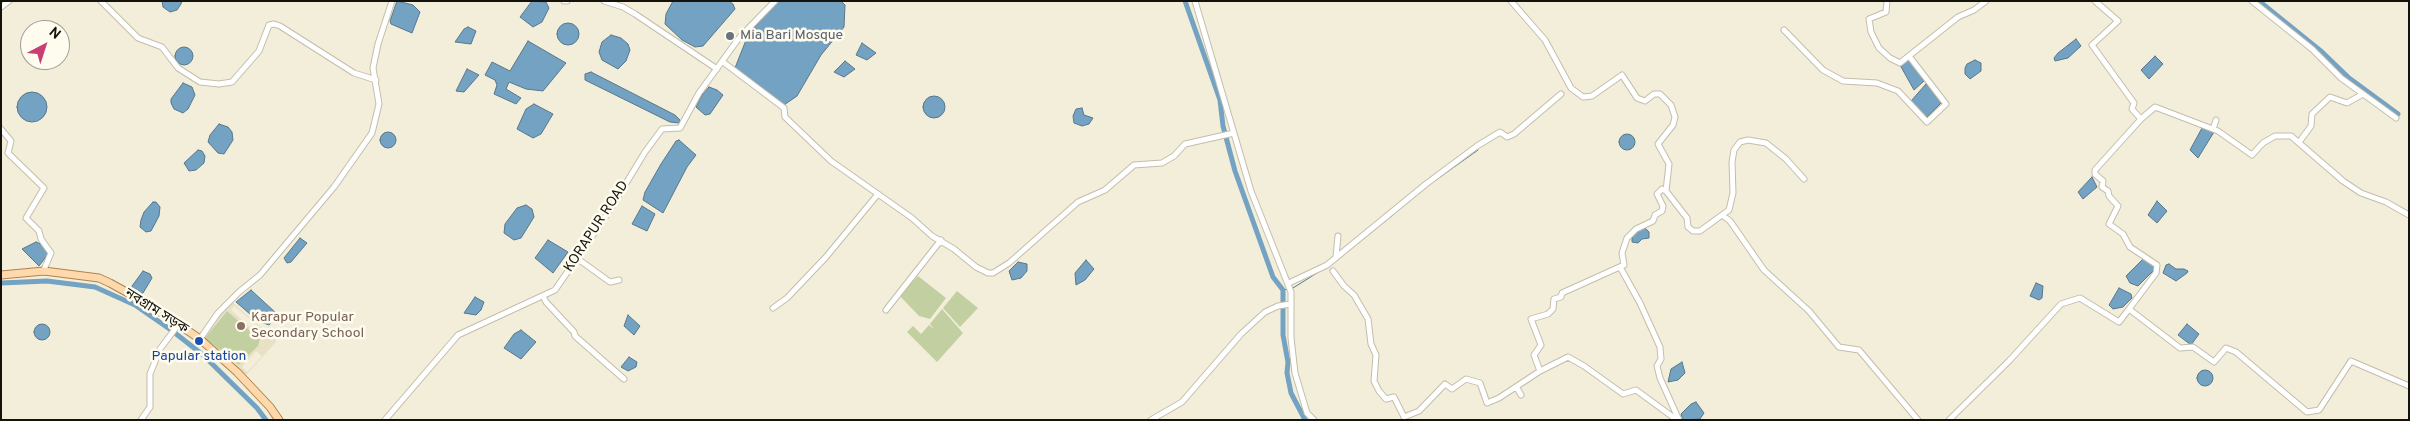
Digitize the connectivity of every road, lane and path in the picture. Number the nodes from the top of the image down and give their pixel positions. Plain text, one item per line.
1 (9, 1) edge
2 (101, 1) edge
3 (392, 1) edge
4 (604, 1) edge
5 (1195, 1) edge
6 (1511, 1) edge
7 (1888, 1) edge
8 (1986, 1) edge
9 (2095, 1) edge
10 (2252, 1) edge
11 (773, 2) edge
12 (1, 6) edge
13 (1784, 30) dead end
14 (1909, 56) junction
15 (723, 62) junction
16 (717, 69) junction
17 (376, 80) junction
18 (1561, 94) dead end
19 (2363, 94) junction
20 (2396, 118) dead end
21 (2141, 119) junction
22 (2216, 120) dead end
23 (1, 129) edge
24 (2213, 129) junction
25 (1231, 134) junction
26 (2300, 141) junction
27 (1804, 179) dead end
28 (1666, 191) junction
29 (878, 194) junction
30 (1722, 215) junction
31 (2409, 215) edge
32 (1338, 236) dead end
33 (942, 240) junction
34 (1336, 258) junction
35 (578, 259) junction
36 (1620, 267) junction
37 (1333, 271) dead end
38 (43, 272) junction
39 (1, 275) edge
40 (619, 280) dead end
41 (1289, 284) junction
42 (543, 296) junction
43 (1289, 304) junction
44 (773, 308) dead end
45 (2129, 309) junction
46 (886, 310) dead end
47 (178, 325) junction
48 (200, 339) junction
49 (1540, 371) junction
50 (624, 379) dead end
51 (2409, 386) edge
52 (1517, 388) junction
53 (1521, 395) dead end
54 (140, 420) edge
55 (279, 420) edge
56 (384, 420) edge
57 (1152, 420) edge
58 (1314, 420) edge
59 (1678, 420) edge
60 (1918, 420) edge
61 (1949, 420) edge

1 - 12 street
2 - 17 street
3 - 17 street
4 - 16 street
5 - 25 street
6 - 28 street
7 - 14 street
8 - 14 street
9 - 21 street
10 - 19 street
11 - 15 street, KORAPUR ROAD
13 - 14 street
15 - 16 street, KORAPUR ROAD
15 - 29 street
16 - 35 street, KORAPUR ROAD
17 - 48 street
18 - 34 street
19 - 20 street
19 - 26 street
21 - 24 street
21 - 45 street
22 - 24 street
23 - 38 street
24 - 26 street
25 - 33 street
25 - 41 street
26 - 31 street
27 - 30 street
28 - 30 street
28 - 36 street
29 - 33 street
29 - 44 street
30 - 60 street
32 - 34 street
33 - 46 street
34 - 41 street
35 - 40 street
35 - 42 street, KORAPUR ROAD
36 - 49 street
36 - 59 street
37 - 52 street
38 - 39 main road, নবগ্রাম সড়ক
38 - 47 main road, নবগ্রাম সড়ক
41 - 43 street
42 - 50 street
42 - 56 street, KORAPUR ROAD
43 - 57 street
43 - 58 street
45 - 51 street
45 - 61 street
47 - 48 main road, নবগ্রাম সড়ক
47 - 54 street
48 - 55 main road, নবগ্রাম সড়ক
49 - 52 street
49 - 59 street
52 - 53 street

